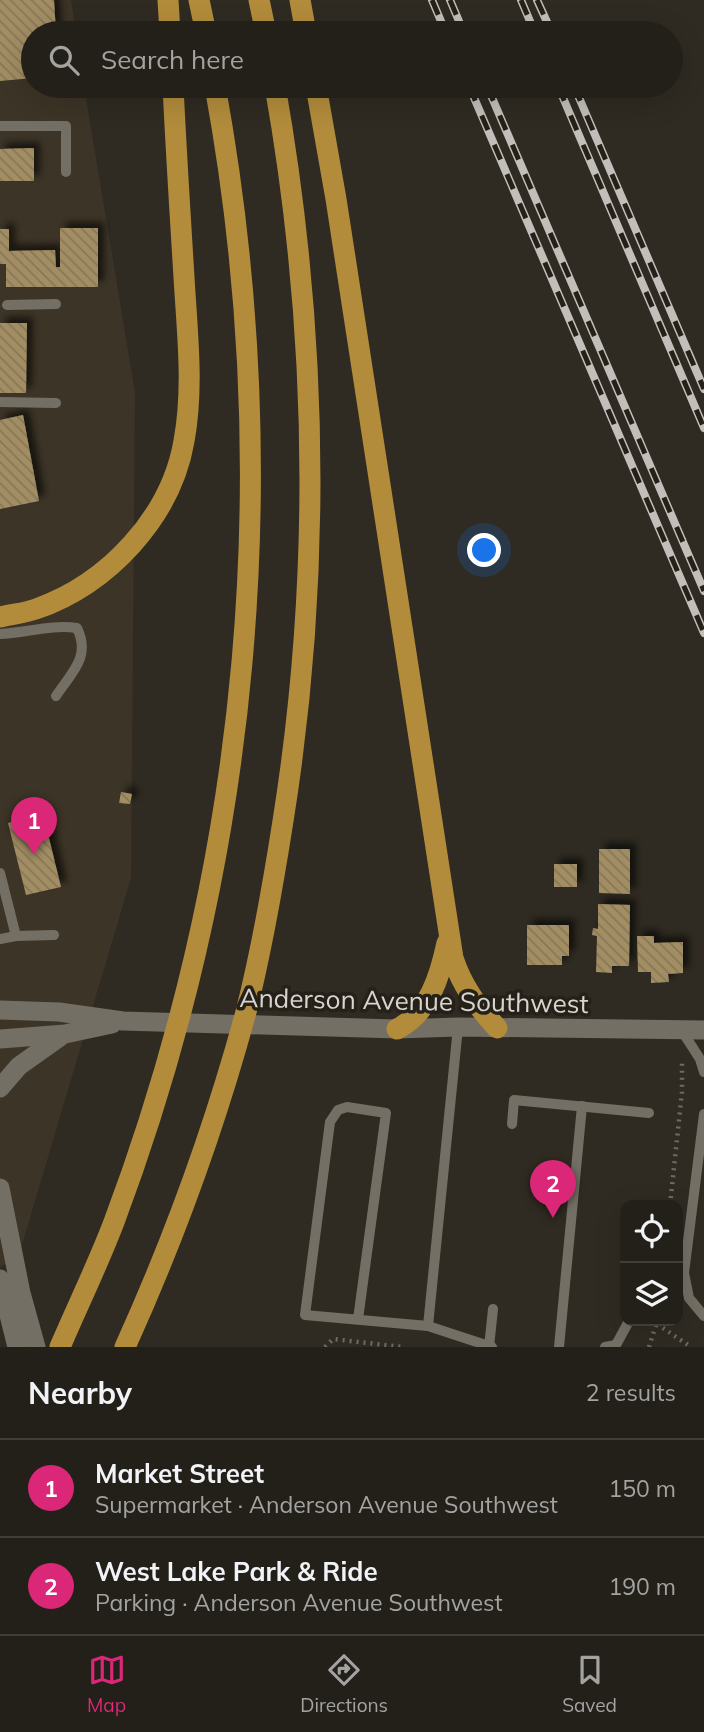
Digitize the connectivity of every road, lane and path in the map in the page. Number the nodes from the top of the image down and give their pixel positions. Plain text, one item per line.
1 (168, 0) edge
2 (199, 0) edge
3 (259, 0) edge
4 (300, 0) edge
5 (169, 21) edge
6 (203, 21) edge
7 (263, 21) edge
8 (304, 21) edge
9 (174, 98) edge
10 (217, 98) edge
11 (277, 98) edge
12 (318, 98) edge
13 (0, 126) edge
14 (66, 173) dead end
15 (56, 304) dead end
16 (6, 305) dead end
17 (0, 402) edge
18 (56, 403) dead end
19 (0, 617) edge
20 (0, 634) edge
21 (56, 696) dead end
22 (0, 873) edge
23 (4, 904) edge
24 (54, 934) dead end
25 (449, 934) junction
26 (16, 936) junction
27 (0, 939) edge
28 (0, 1010) edge
29 (123, 1021) junction
30 (458, 1027) junction
31 (497, 1028) junction
32 (397, 1029) junction
33 (682, 1030) junction
34 (704, 1030) edge
35 (65, 1034) junction
36 (0, 1039) edge
37 (704, 1072) edge
38 (1, 1090) edge
39 (682, 1092) dead end
40 (582, 1106) junction
41 (649, 1113) dead end
42 (704, 1114) edge
43 (512, 1124) dead end
44 (0, 1188) edge
45 (671, 1200) edge
46 (0, 1279) edge
47 (493, 1309) dead end
48 (704, 1316) edge
49 (358, 1319) junction
50 (428, 1326) junction
51 (626, 1326) edge
52 (656, 1326) edge
53 (662, 1326) edge
54 (17, 1347) edge
55 (36, 1347) edge
56 (60, 1347) edge
57 (125, 1347) edge
58 (325, 1347) edge
59 (402, 1347) edge
60 (491, 1347) edge
61 (559, 1347) edge
62 (605, 1347) edge
63 (649, 1347) edge
64 (691, 1347) edge

1 - 5 highway
2 - 6 highway
3 - 7 highway
4 - 8 highway
9 - 19 highway
10 - 56 highway
11 - 57 highway
12 - 25 highway
13 - 14 lane
15 - 16 lane
17 - 18 lane
20 - 21 lane
22 - 23 lane
23 - 26 lane
24 - 26 lane
25 - 31 highway
25 - 32 highway
26 - 27 lane
28 - 29 main road, Anderson Avenue Southwest
29 - 32 main road, Anderson Avenue Southwest
29 - 35 main road, Anderson Avenue Southwest
30 - 31 main road, Anderson Avenue Southwest
30 - 32 main road, Anderson Avenue Southwest
30 - 50 lane
31 - 33 main road, Anderson Avenue Southwest
33 - 34 main road, Anderson Avenue Southwest
33 - 37 lane
35 - 36 main road, Anderson Avenue Southwest
35 - 38 main road
39 - 45 path
40 - 41 lane
40 - 43 lane
40 - 61 lane
42 - 48 lane
44 - 55 main road
46 - 54 main road
47 - 60 lane
49 - 49 lane
49 - 50 lane
50 - 60 lane
51 - 62 lane
52 - 63 path
53 - 64 path
58 - 59 path

